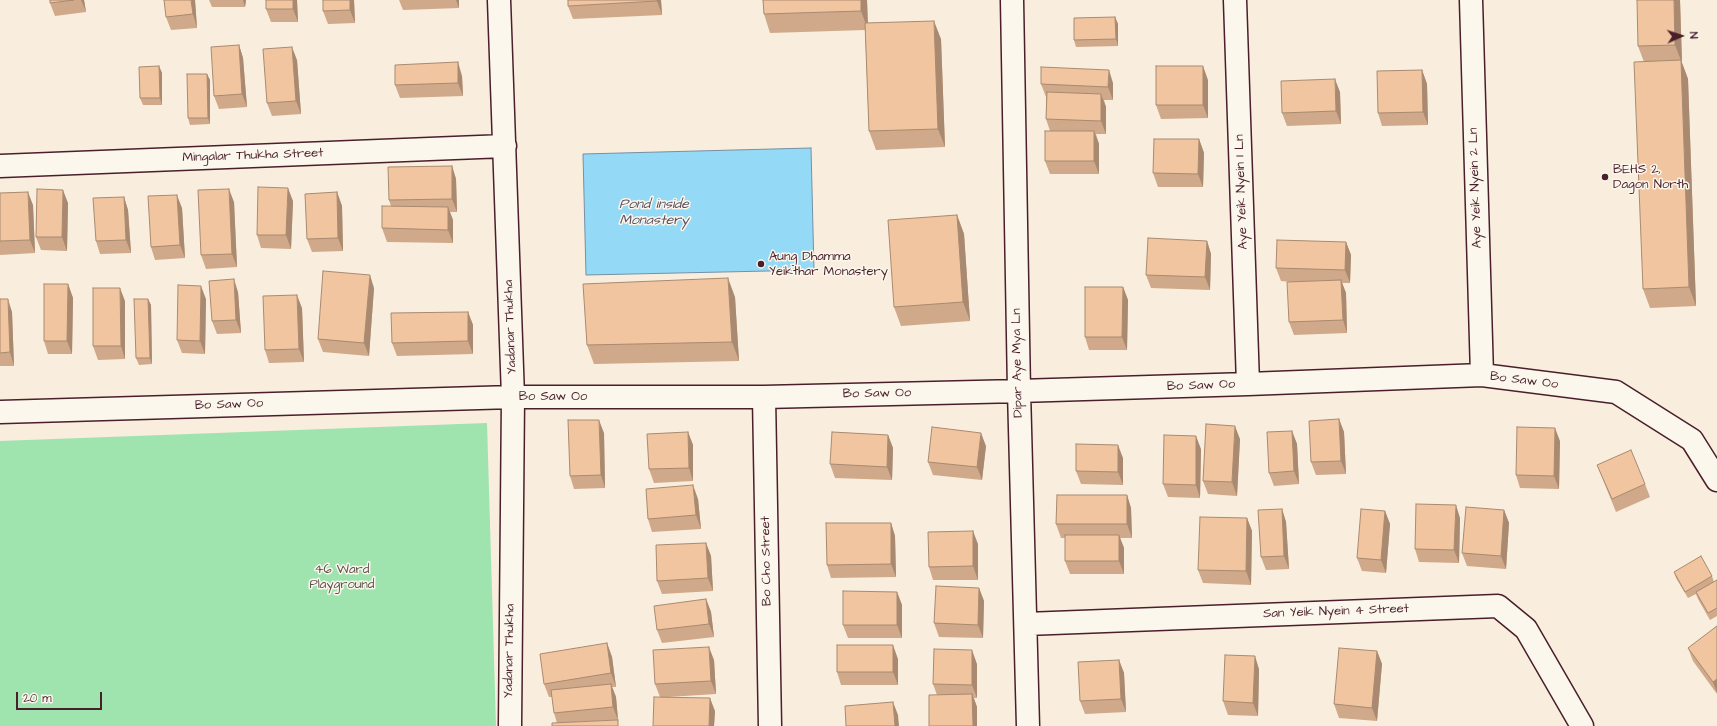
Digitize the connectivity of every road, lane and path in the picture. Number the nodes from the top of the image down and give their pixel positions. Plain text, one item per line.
1 (499, 0) edge
2 (1012, 0) edge
3 (1236, 0) edge
4 (1471, 0) edge
5 (505, 146) junction
6 (0, 166) edge
7 (1482, 375) junction
8 (1248, 384) junction
9 (1019, 390) junction
10 (513, 397) junction
11 (764, 397) junction
12 (0, 412) edge
13 (1717, 480) edge
14 (1026, 624) junction
15 (510, 726) edge
16 (770, 726) edge
17 (1028, 726) edge
18 (1582, 726) edge

1 - 5 street, Yadanar Thukha
2 - 9 street, Dipar Aye Mya Ln
3 - 8 street, Aye Yeik Nyein 1 Ln
4 - 7 street, Aye Yeik Nyein 2 Ln
5 - 6 street, Mingalar Thukha Street
5 - 10 street, Yadanar Thukha
7 - 8 street, Bo Saw Oo
7 - 13 street, Bo Saw Oo
8 - 9 street, Bo Saw Oo
9 - 11 street, Bo Saw Oo
9 - 14 street, Dipar Aye Mya Ln
10 - 11 street, Bo Saw Oo
10 - 12 street, Bo Saw Oo
10 - 15 street, Yadanar Thukha
11 - 16 street, Bo Cho Street
14 - 17 street, Dipar Aye Mya Ln
14 - 18 street, San Yeik Nyein 4 Street

